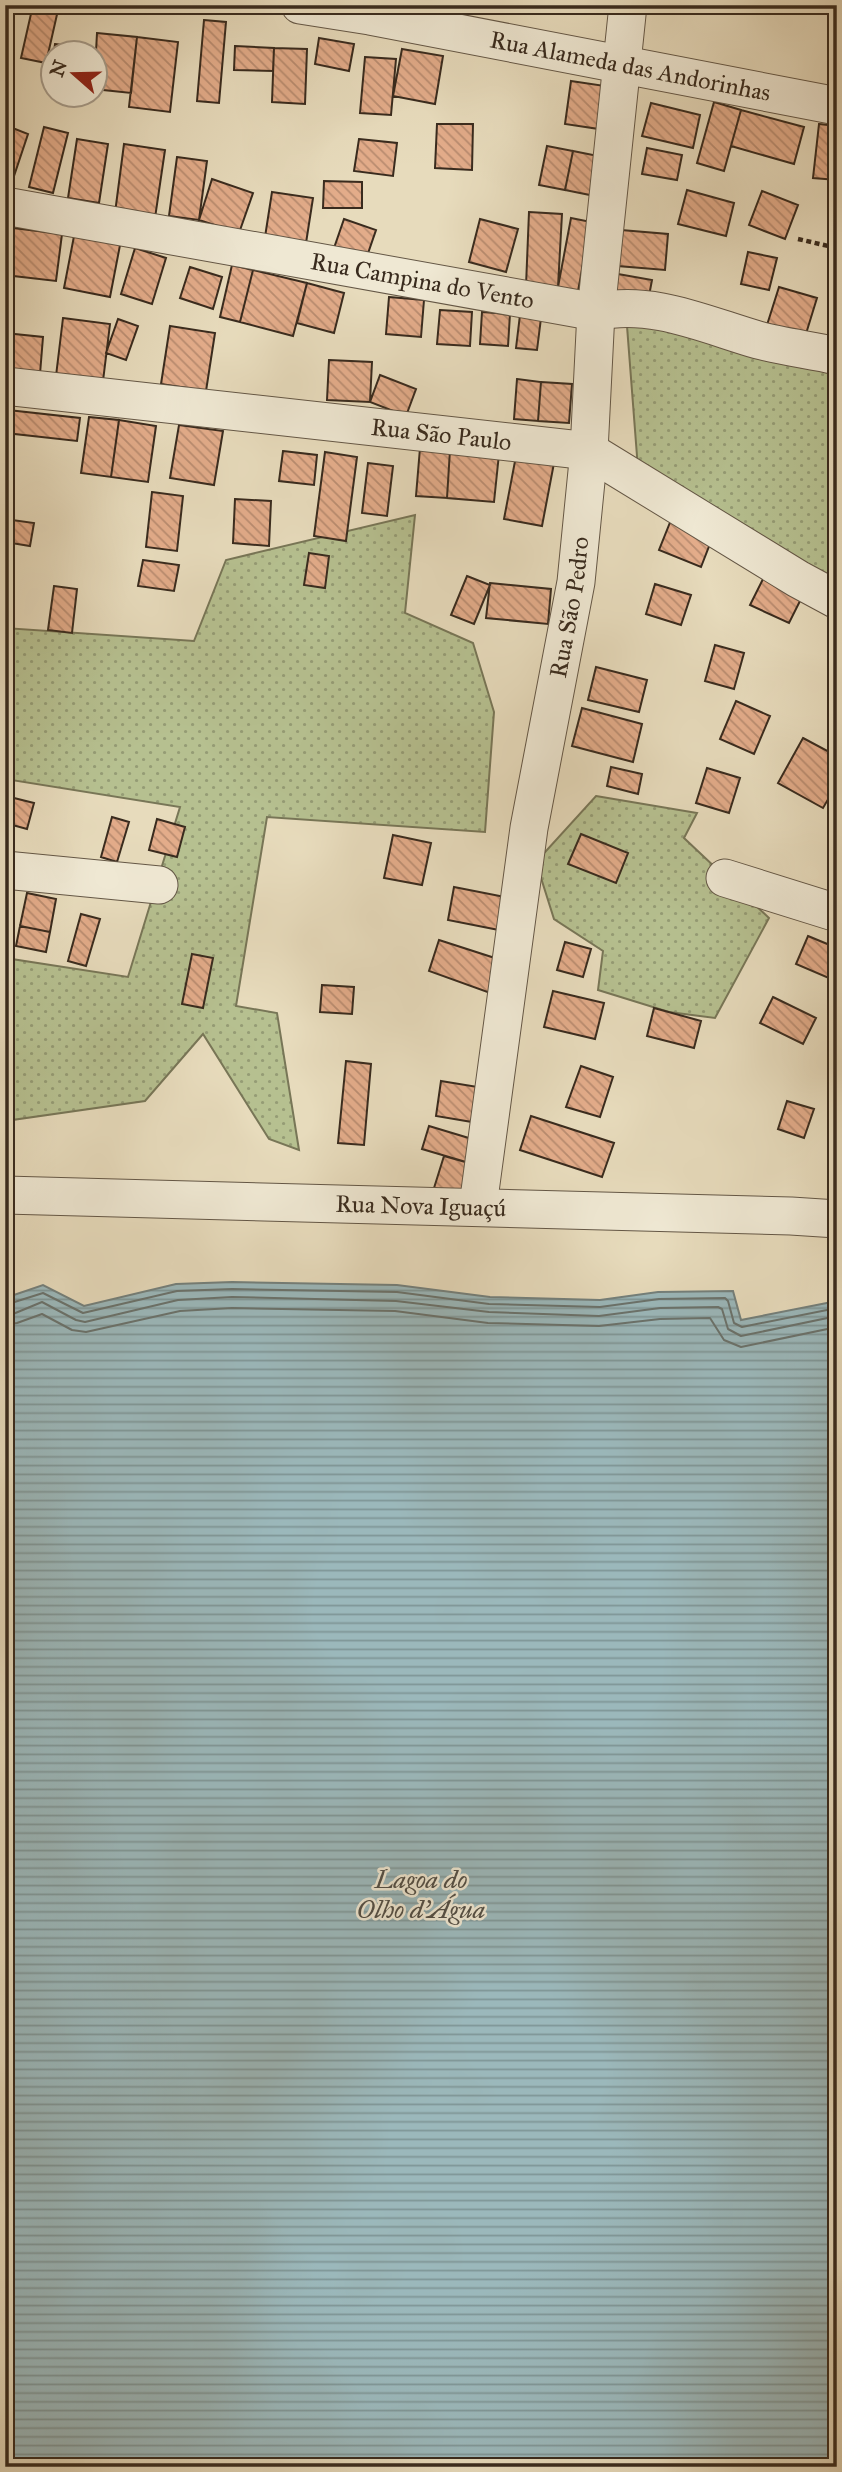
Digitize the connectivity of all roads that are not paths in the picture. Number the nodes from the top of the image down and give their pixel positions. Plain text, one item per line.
1 (300, 5) edge
2 (628, 5) edge
3 (622, 65) junction
4 (837, 106) edge
5 (5, 206) edge
6 (596, 312) junction
7 (837, 356) edge
8 (5, 386) edge
9 (589, 451) junction
10 (837, 600) edge
11 (5, 870) edge
12 (725, 878) dead end
13 (159, 885) dead end
14 (837, 914) edge
15 (5, 1195) edge
16 (478, 1206) junction
17 (837, 1219) edge

1 - 3 street, Rua Alameda das Andorinhas
2 - 3 street, Rua São Pedro
3 - 4 street, Rua Alameda das Andorinhas
3 - 6 street, Rua São Pedro
5 - 6 street, Rua Campina do Vento
6 - 7 street, Rua Campina do Vento
6 - 9 street, Rua São Pedro
8 - 9 street, Rua São Paulo
9 - 10 street, Rua São Paulo
9 - 16 street, Rua São Pedro
11 - 13 street
12 - 14 street
15 - 16 street, Rua Nova Iguaçú
16 - 17 street, Rua Nova Iguaçú

